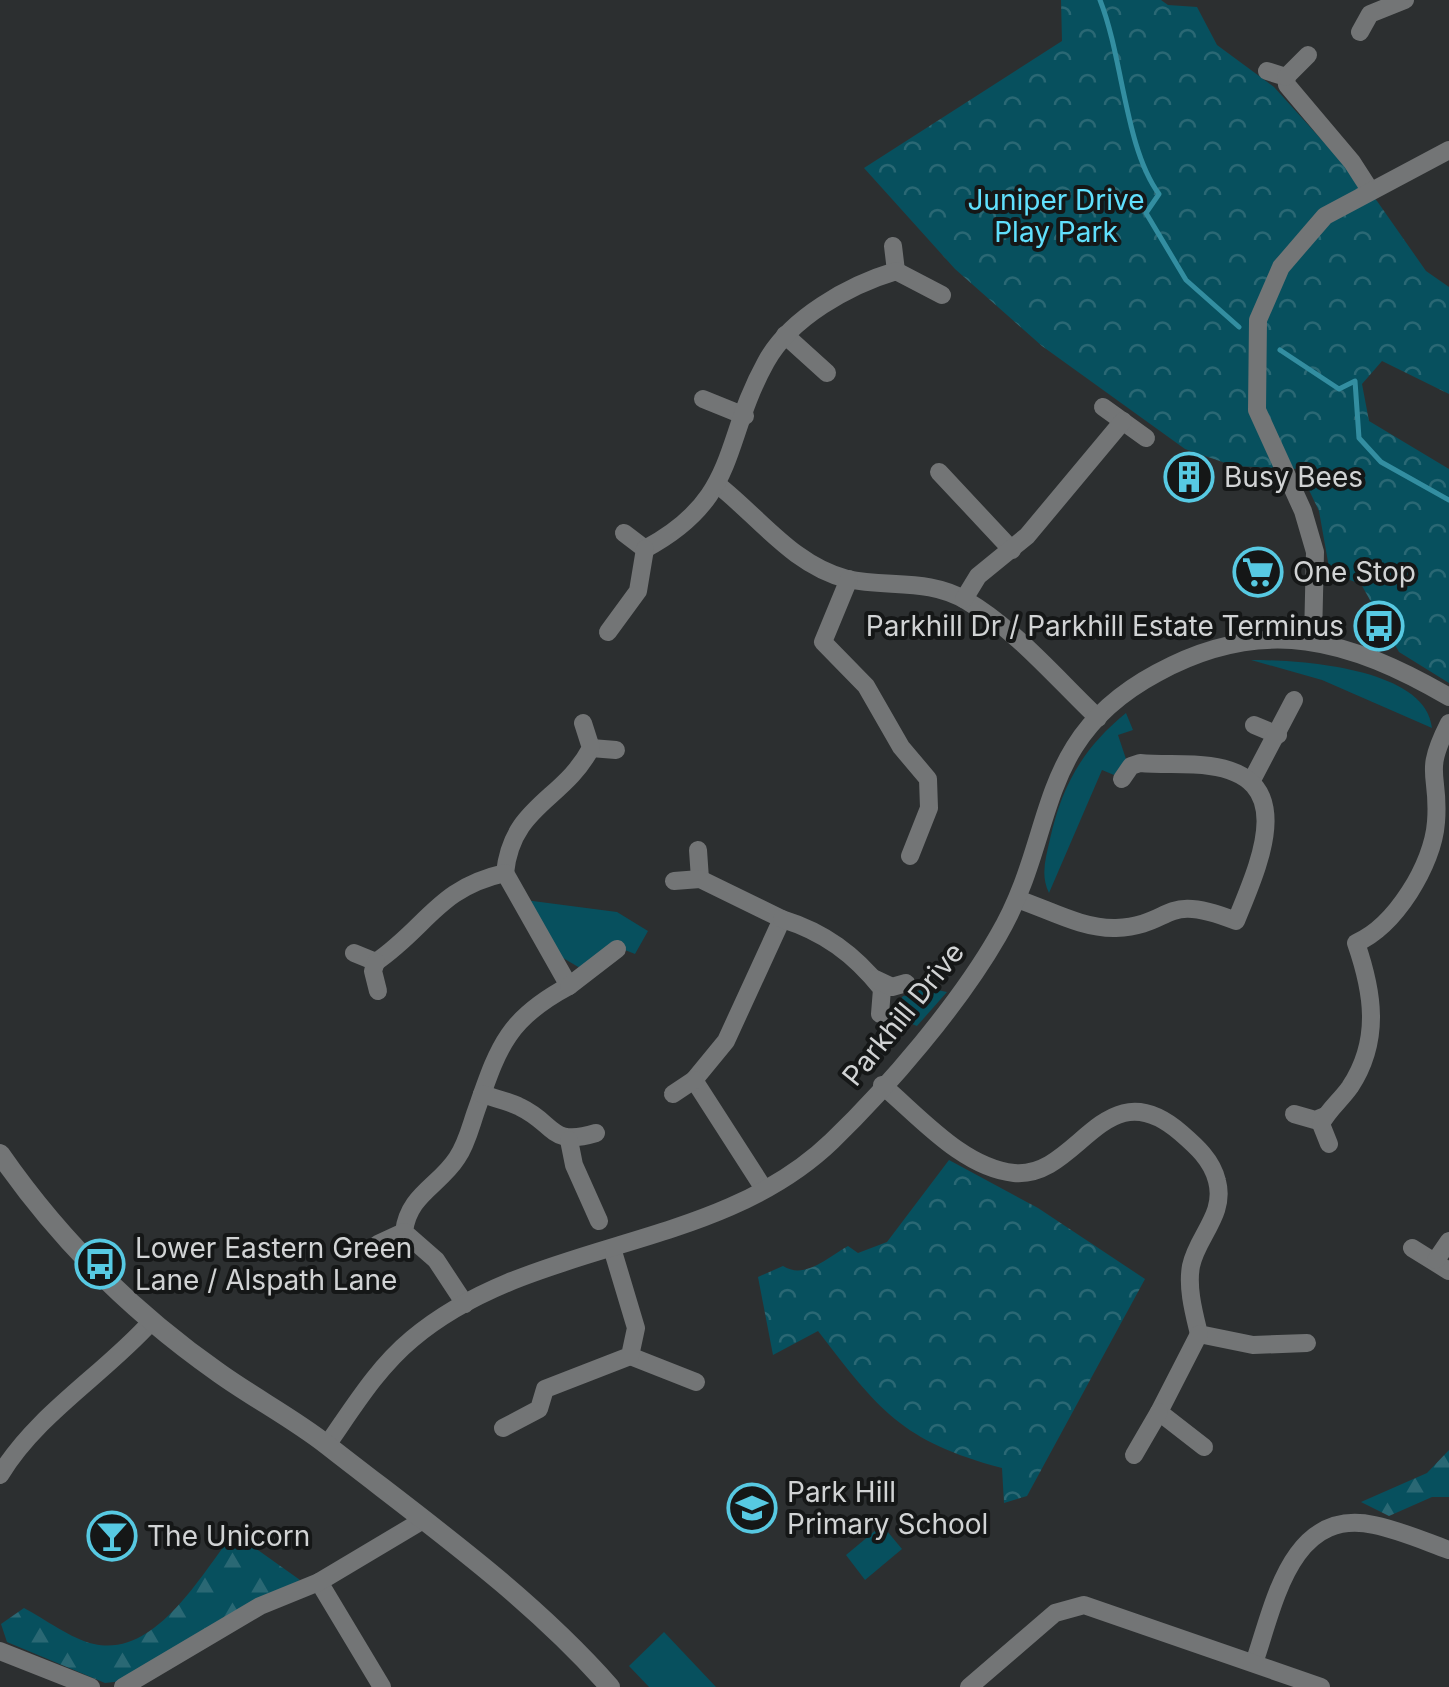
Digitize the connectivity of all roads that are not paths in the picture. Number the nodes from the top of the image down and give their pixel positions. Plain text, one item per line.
1 (1405, 0) edge
2 (1369, 6) edge
3 (1360, 32) dead end
4 (1308, 55) dead end
5 (1267, 71) dead end
6 (1286, 77) junction
7 (1449, 150) edge
8 (1370, 190) junction
9 (892, 246) dead end
10 (896, 271) junction
11 (942, 295) dead end
12 (785, 336) junction
13 (827, 373) dead end
14 (703, 399) dead end
15 (1102, 407) dead end
16 (745, 416) junction
17 (1123, 422) junction
18 (1146, 438) dead end
19 (939, 472) dead end
20 (718, 485) junction
21 (624, 534) dead end
22 (644, 548) junction
23 (1012, 550) junction
24 (849, 579) junction
25 (964, 599) junction
26 (608, 632) dead end
27 (1314, 639) junction
28 (1449, 697) edge
29 (1294, 700) dead end
30 (1098, 718) junction
31 (583, 723) dead end
32 (1449, 723) edge
33 (1254, 725) dead end
34 (1278, 734) junction
35 (590, 748) junction
36 (616, 750) dead end
37 (1122, 779) dead end
38 (1252, 780) junction
39 (698, 850) dead end
40 (910, 856) dead end
41 (506, 873) junction
42 (700, 879) junction
43 (674, 881) dead end
44 (1017, 899) junction
45 (782, 920) junction
46 (617, 949) dead end
47 (354, 953) dead end
48 (376, 962) junction
49 (875, 979) junction
50 (906, 984) dead end
51 (569, 986) junction
52 (378, 991) dead end
53 (880, 1014) dead end
54 (694, 1080) junction
55 (882, 1085) junction
56 (482, 1094) junction
57 (673, 1094) dead end
58 (1294, 1114) dead end
59 (1325, 1116) junction
60 (596, 1133) dead end
61 (570, 1140) junction
62 (1329, 1144) dead end
63 (0, 1154) edge
64 (764, 1190) junction
65 (599, 1221) dead end
66 (404, 1232) junction
67 (1449, 1241) edge
68 (378, 1244) dead end
69 (612, 1248) junction
70 (1412, 1248) dead end
71 (1442, 1265) edge
72 (465, 1304) junction
73 (151, 1322) junction
74 (1199, 1334) junction
75 (1307, 1344) dead end
76 (630, 1356) junction
77 (696, 1382) dead end
78 (1159, 1412) junction
79 (502, 1428) dead end
80 (327, 1445) junction
81 (1204, 1448) dead end
82 (1134, 1455) dead end
83 (0, 1475) edge
84 (424, 1520) junction
85 (1449, 1550) edge
86 (319, 1582) junction
87 (0, 1650) edge
88 (1254, 1663) junction
89 (92, 1687) edge
90 (123, 1687) edge
91 (382, 1687) edge
92 (610, 1687) edge
93 (969, 1687) edge
94 (1321, 1687) edge

1 - 2 street
2 - 3 street
4 - 6 street
5 - 6 street
6 - 8 street
7 - 8 street
8 - 27 street
9 - 10 street
10 - 11 street
10 - 12 street
12 - 13 street
12 - 16 street
14 - 16 street
15 - 17 street
16 - 20 street
17 - 18 street
17 - 23 street
19 - 23 street
20 - 22 street
20 - 24 street
21 - 22 street
22 - 26 street
23 - 25 street
24 - 25 street
24 - 40 street
25 - 30 street
27 - 28 street, Parkhill Drive
27 - 30 street, Parkhill Drive
29 - 34 street
30 - 44 street, Parkhill Drive
31 - 35 street
32 - 59 street
33 - 34 street
34 - 38 street
35 - 36 street
35 - 41 street
37 - 38 street
38 - 44 street
39 - 42 street
41 - 48 street
41 - 51 street
42 - 43 street
42 - 45 street
44 - 55 street, Parkhill Drive
45 - 49 street
45 - 54 street
46 - 51 street
47 - 48 street
48 - 52 street
49 - 50 street
49 - 53 street
51 - 56 street
54 - 57 street
54 - 64 street
55 - 64 street, Parkhill Drive
55 - 74 street
56 - 61 street
56 - 66 street
58 - 59 street
59 - 62 street
60 - 61 street
61 - 65 street
63 - 73 street
64 - 69 street, Parkhill Drive
66 - 68 street
66 - 72 street
67 - 71 street
69 - 72 street, Parkhill Drive
69 - 76 street
70 - 71 street
72 - 80 street, Parkhill Drive
73 - 80 street
73 - 83 street
74 - 75 street
74 - 78 street
76 - 77 street
76 - 79 street
78 - 81 street
78 - 82 street
80 - 84 street
84 - 86 street
84 - 92 street
85 - 88 street
86 - 90 street
86 - 91 street
87 - 89 street
88 - 93 street
88 - 94 street

